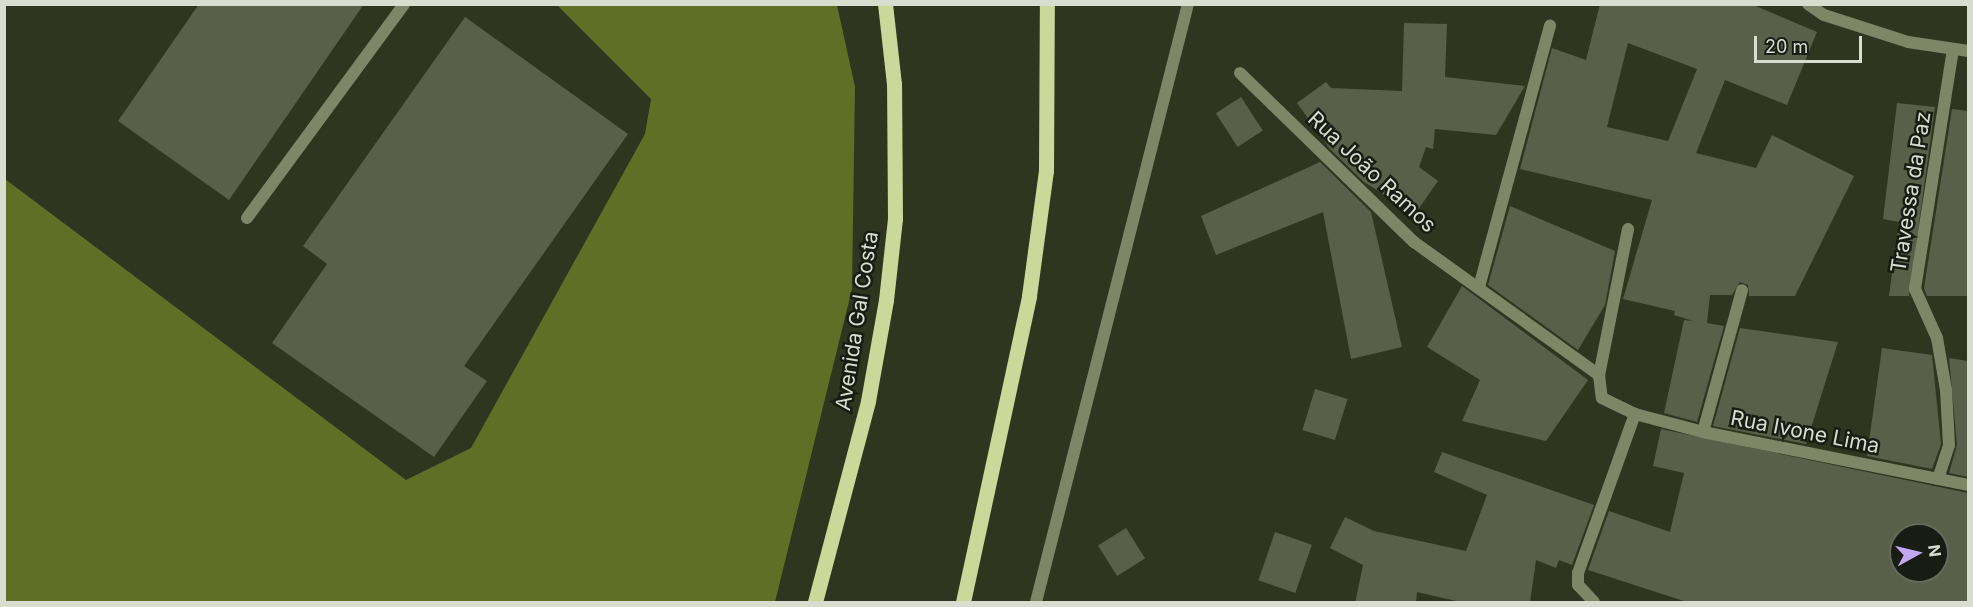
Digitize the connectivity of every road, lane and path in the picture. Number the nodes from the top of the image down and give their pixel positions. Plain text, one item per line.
1 (404, 4) edge
2 (885, 4) edge
3 (1047, 4) edge
4 (1188, 4) edge
5 (1808, 4) edge
6 (1550, 25) dead end
7 (1953, 49) junction
8 (1968, 51) edge
9 (1240, 73) dead end
10 (248, 218) dead end
11 (1628, 230) dead end
12 (1479, 287) junction
13 (1742, 290) dead end
14 (1599, 375) junction
15 (1635, 414) junction
16 (1703, 432) junction
17 (1938, 479) junction
18 (1968, 485) edge
19 (815, 603) edge
20 (963, 603) edge
21 (1036, 603) edge
22 (1594, 603) edge

1 - 10 street
2 - 19 main road, Avenida Gal Costa
3 - 20 main road
4 - 21 street
5 - 7 street
6 - 12 street
7 - 8 street
7 - 17 street, Travessa da Paz
9 - 12 street, Rua João Ramos
11 - 14 street
12 - 14 street, Rua João Ramos
13 - 16 street
14 - 15 street, Rua Ivone Lima
15 - 16 street, Rua Ivone Lima
15 - 22 street
16 - 17 street, Rua Ivone Lima
17 - 18 street, Rua Ivone Lima

